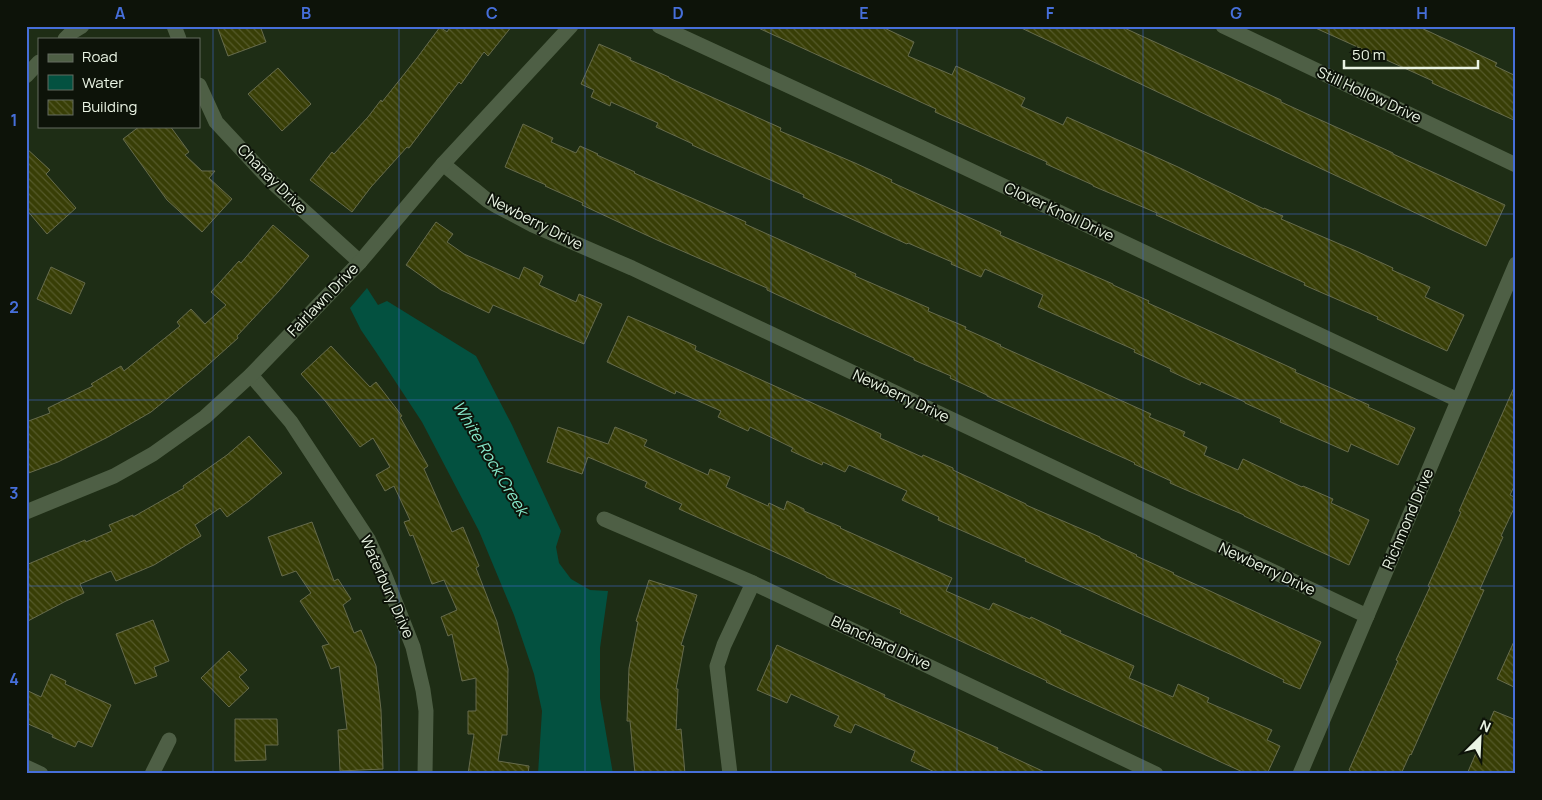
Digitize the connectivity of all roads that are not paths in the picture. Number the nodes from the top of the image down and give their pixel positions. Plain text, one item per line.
1 (82, 26) edge
2 (174, 26) edge
3 (571, 26) edge
4 (659, 26) edge
5 (1223, 26) edge
6 (66, 38) edge
7 (179, 38) edge
8 (38, 63) edge
9 (26, 76) edge
10 (200, 87) edge
11 (443, 164) junction
12 (1516, 164) edge
13 (360, 262) junction
14 (1516, 264) edge
15 (251, 375) junction
16 (1458, 400) junction
17 (26, 512) edge
18 (604, 519) dead end
19 (753, 583) junction
20 (1367, 616) junction
21 (168, 740) dead end
22 (26, 767) edge
23 (41, 774) edge
24 (152, 774) edge
25 (425, 774) edge
26 (730, 774) edge
27 (1156, 774) edge
28 (1300, 774) edge

1 - 6 street
2 - 7 street
3 - 11 street, Fairlawn Drive
4 - 16 street, Clover Knoll Drive
5 - 12 street, Still Hollow Drive
8 - 9 street
10 - 13 street, Chanay Drive
11 - 13 street, Fairlawn Drive
11 - 20 street, Newberry Drive
13 - 15 street, Fairlawn Drive
14 - 16 street, Richmond Drive
15 - 17 street, Fairlawn Drive
15 - 25 street, Waterbury Drive
16 - 20 street, Richmond Drive
18 - 19 street, Blanchard Drive
19 - 26 street
19 - 27 street, Blanchard Drive
20 - 28 street, Richmond Drive
21 - 24 street
22 - 23 street

